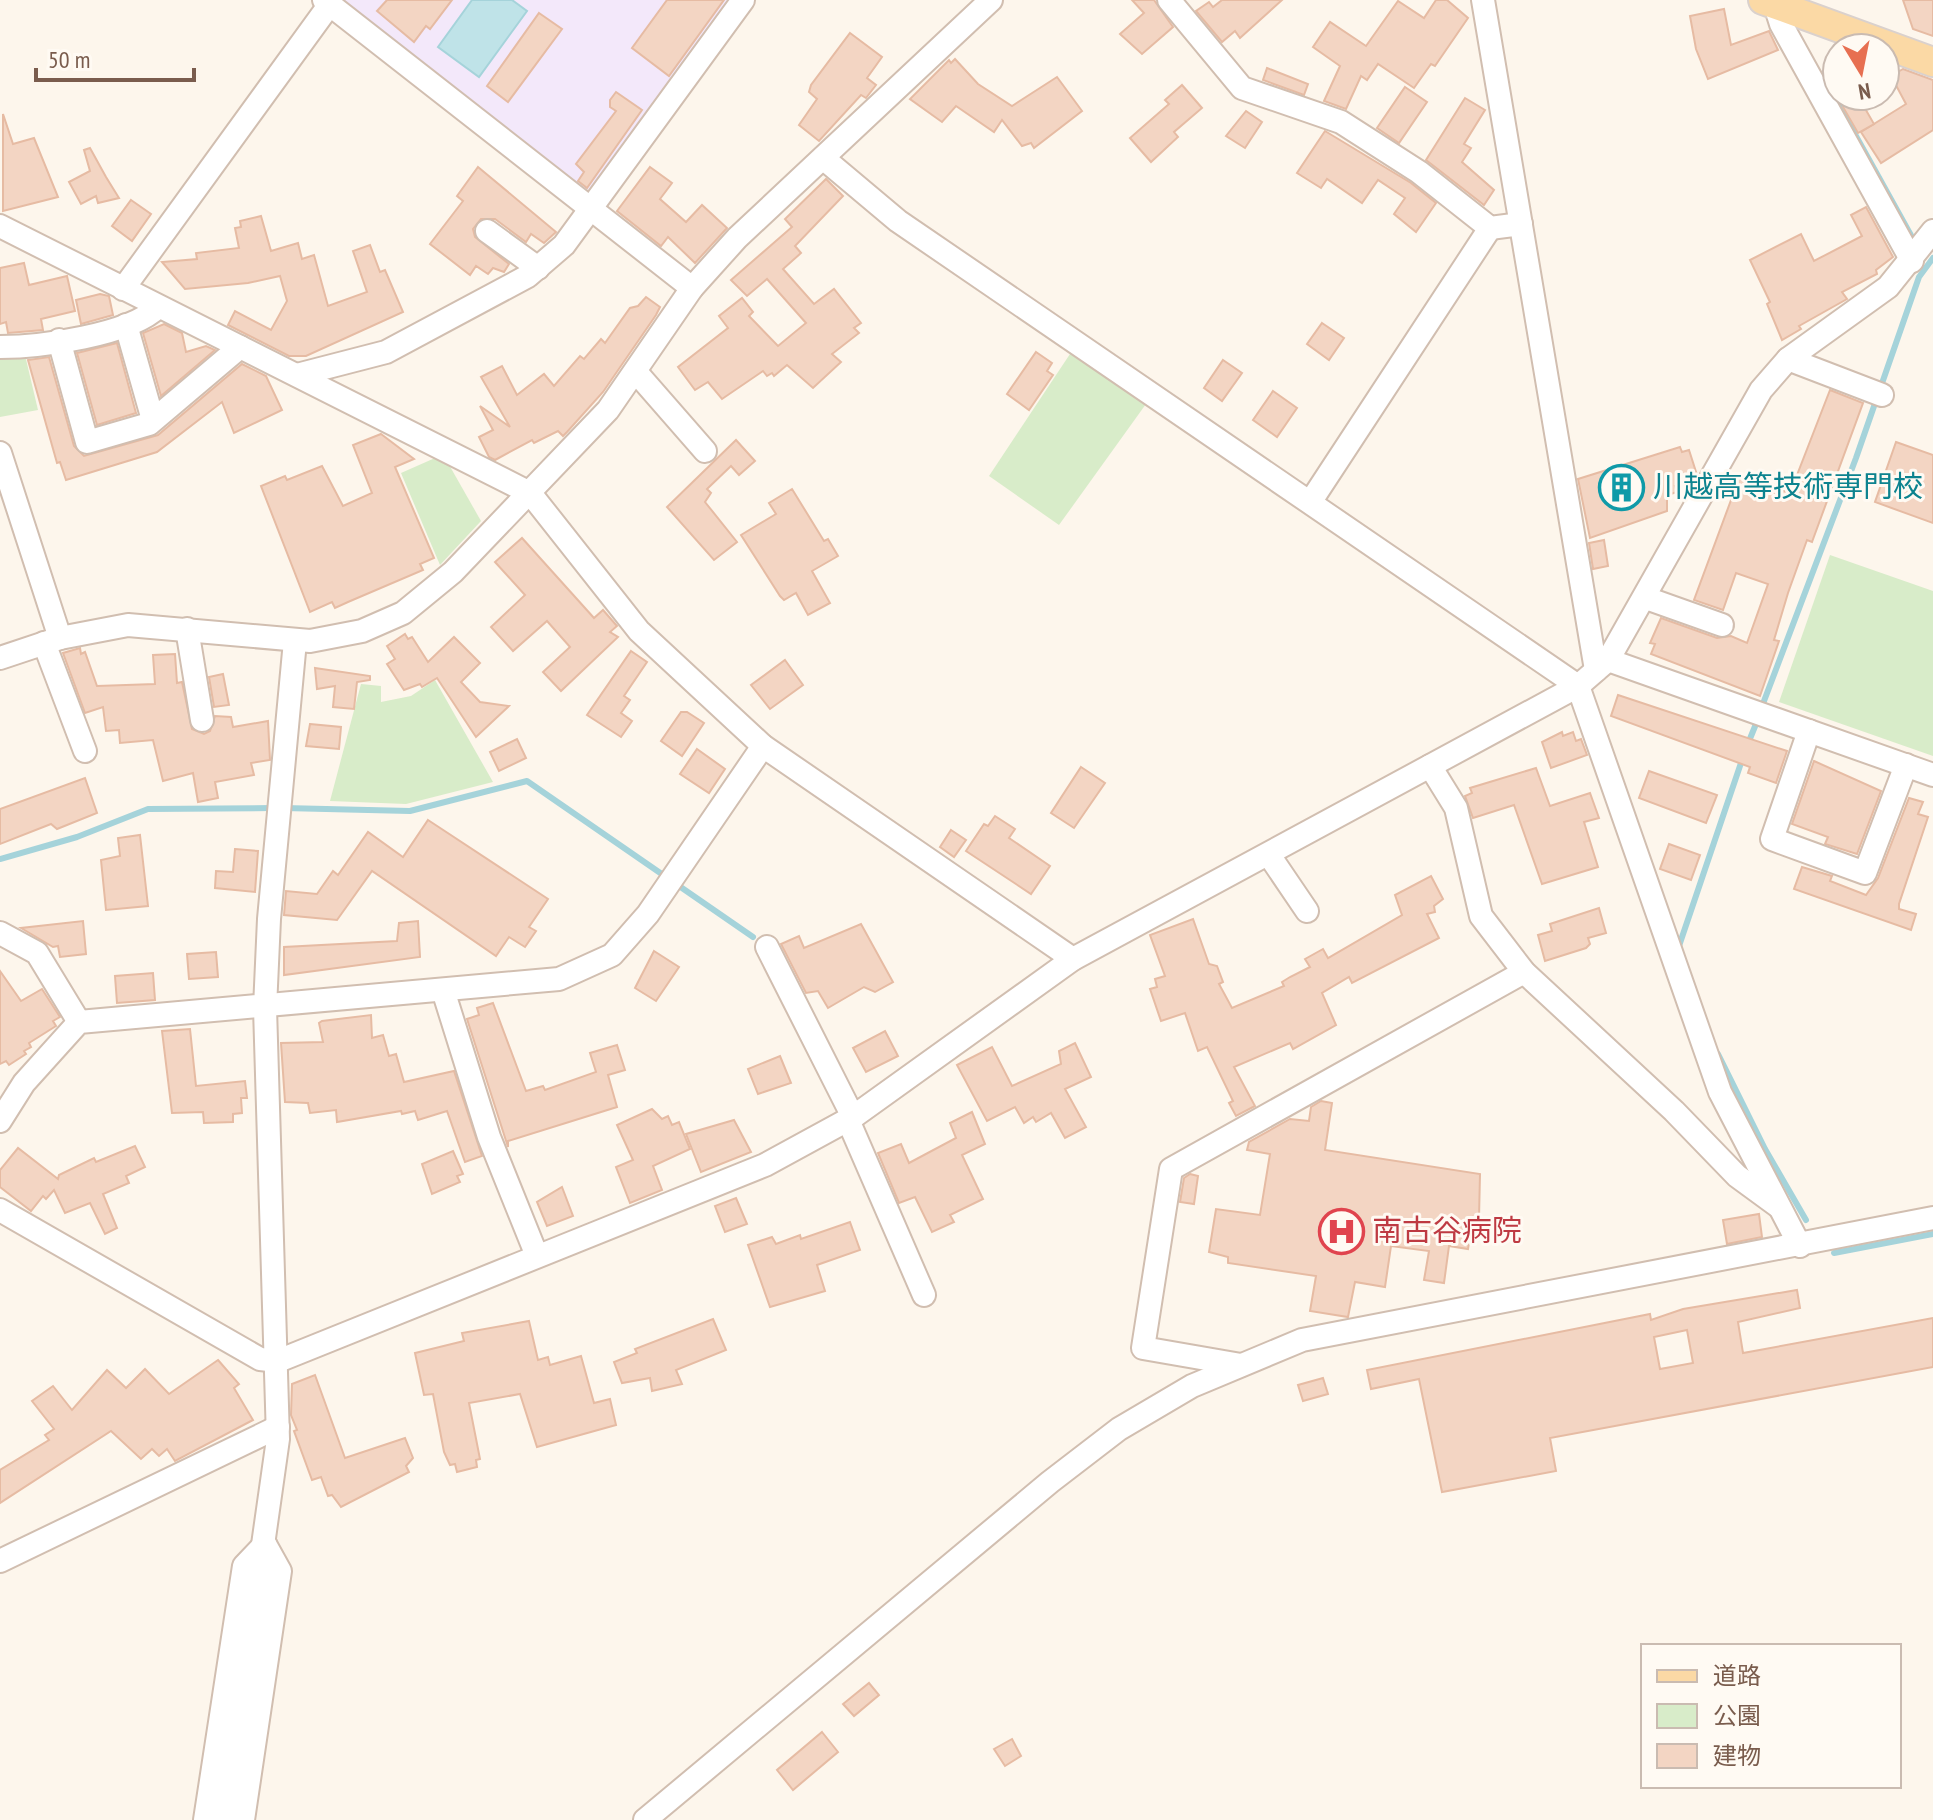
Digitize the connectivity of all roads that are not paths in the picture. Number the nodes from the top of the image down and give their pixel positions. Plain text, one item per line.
1 (743, 0) edge
2 (991, 0) edge
3 (1169, 0) edge
4 (1483, 0) edge
5 (327, 2) edge
6 (1772, 2) edge
7 (1933, 62) edge
8 (823, 158) junction
9 (589, 209) junction
10 (1521, 224) junction
11 (0, 226) edge
12 (1490, 228) junction
13 (487, 231) dead end
14 (1933, 231) edge
15 (1912, 261) junction
16 (538, 268) junction
17 (692, 288) junction
18 (123, 289) junction
19 (158, 307) junction
20 (126, 325) junction
21 (59, 340) junction
22 (0, 347) edge
23 (240, 347) junction
24 (1788, 359) junction
25 (636, 372) junction
26 (297, 375) junction
27 (1882, 395) dead end
28 (153, 420) junction
29 (705, 451) dead end
30 (0, 453) edge
31 (530, 493) junction
32 (1311, 501) junction
33 (1646, 598) junction
34 (1722, 625) dead end
35 (187, 629) junction
36 (52, 641) junction
37 (295, 641) junction
38 (0, 658) edge
39 (1602, 665) junction
40 (1578, 686) junction
41 (202, 720) dead end
42 (1809, 731) junction
43 (763, 746) junction
44 (85, 751) dead end
45 (1906, 765) junction
46 (1430, 766) junction
47 (1933, 775) edge
48 (1269, 855) junction
49 (1307, 911) dead end
50 (0, 933) edge
51 (767, 947) dead end
52 (1073, 959) junction
53 (1524, 972) junction
54 (443, 990) junction
55 (265, 1008) junction
56 (79, 1022) junction
57 (851, 1119) junction
58 (0, 1121) edge
59 (0, 1210) edge
60 (1785, 1212) junction
61 (1933, 1218) edge
62 (1800, 1246) junction
63 (537, 1256) junction
64 (924, 1295) dead end
65 (278, 1361) junction
66 (1242, 1365) junction
67 (278, 1427) junction
68 (265, 1544) junction
69 (0, 1561) edge
70 (205, 1820) edge
71 (224, 1820) edge
72 (243, 1820) edge
73 (645, 1820) edge

1 - 9 street
2 - 8 street
3 - 12 street
4 - 10 street
5 - 9 street
5 - 18 street
6 - 7 main road
6 - 15 street
8 - 17 street
8 - 32 street
9 - 16 street
9 - 17 street
10 - 12 street
10 - 39 street
11 - 18 street
12 - 32 street
13 - 16 street
14 - 15 street
15 - 24 street
16 - 26 street
17 - 25 street
18 - 19 street
19 - 20 street
19 - 23 street
20 - 21 street
20 - 28 street
21 - 22 street
21 - 28 street
23 - 26 street
23 - 28 street
24 - 27 street
24 - 33 street
25 - 29 street
25 - 31 street
26 - 31 street
30 - 36 street
31 - 37 street
31 - 43 street
32 - 40 street
33 - 34 street
33 - 39 street
35 - 36 street
35 - 37 street
35 - 41 street
36 - 38 street
36 - 44 street
37 - 55 street
39 - 40 street
39 - 42 street
40 - 46 street
40 - 60 street
42 - 45 street
42 - 45 street
43 - 52 street
43 - 54 street
45 - 47 street
46 - 48 street
46 - 53 street
48 - 49 street
48 - 52 street
50 - 56 street
51 - 57 street
52 - 57 street
53 - 60 street
53 - 66 street
54 - 55 street
54 - 63 street
55 - 56 street
55 - 65 street
56 - 58 street
57 - 63 street
57 - 64 street
59 - 65 street
60 - 62 street
61 - 62 street
62 - 66 street
63 - 65 street
65 - 67 street
66 - 73 street
67 - 68 street
67 - 69 street
68 - 70 street
68 - 71 street
68 - 72 street

